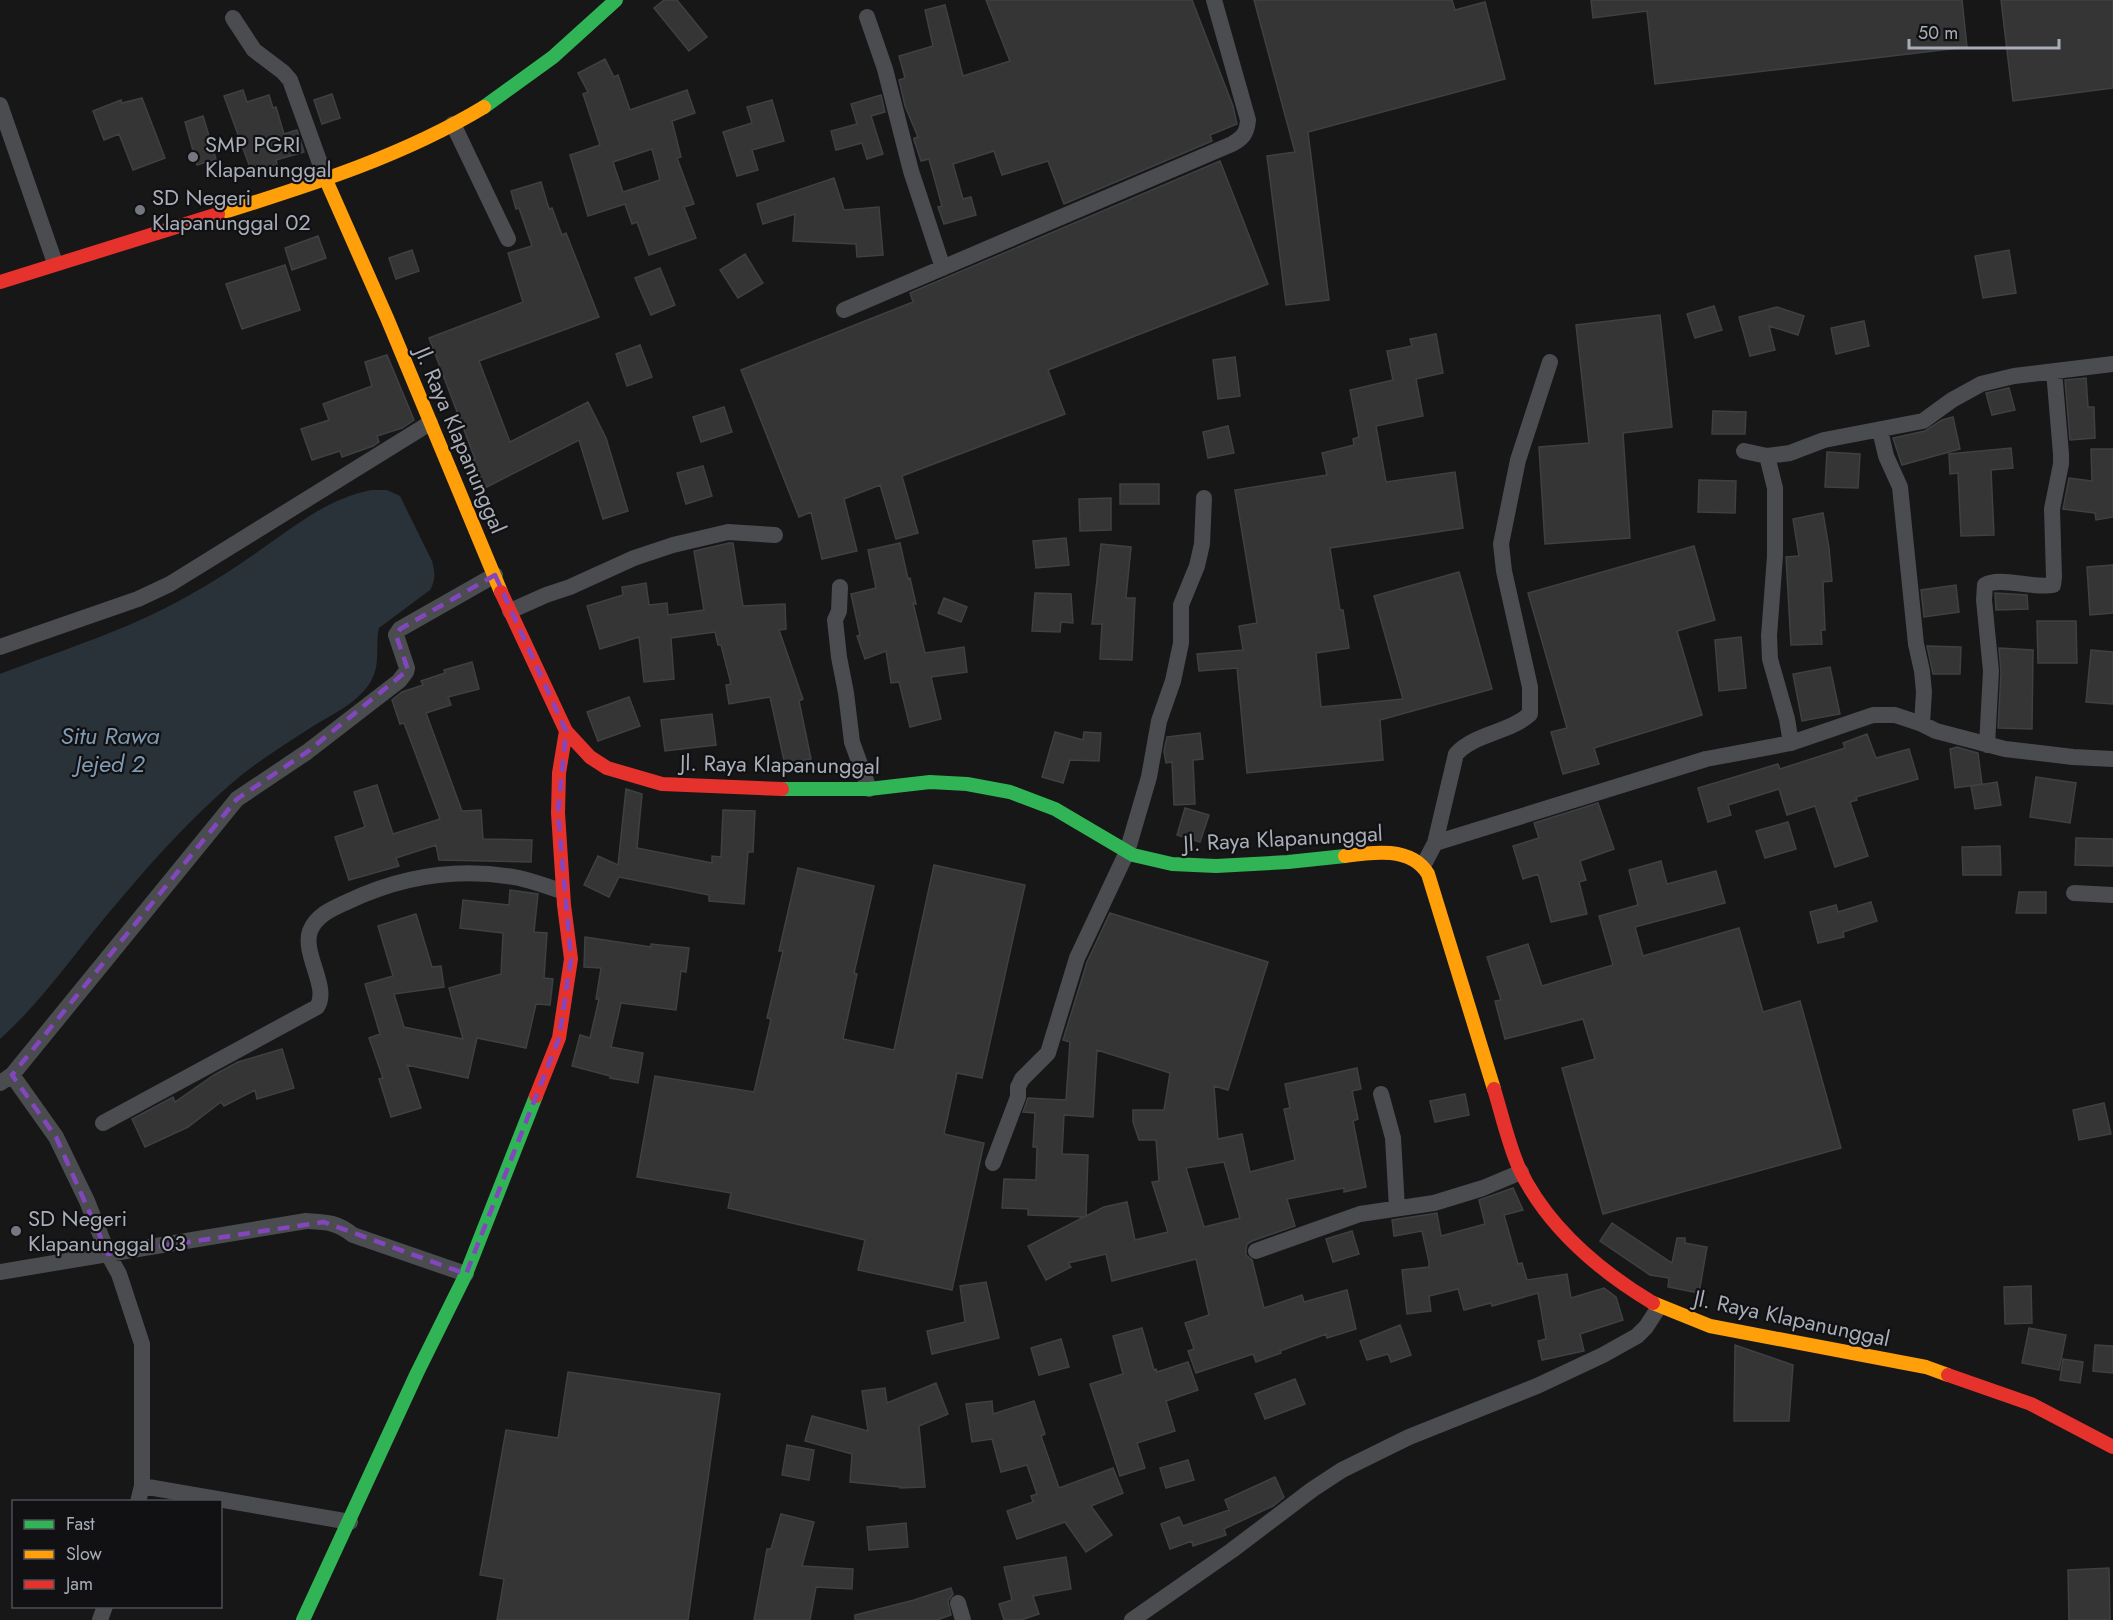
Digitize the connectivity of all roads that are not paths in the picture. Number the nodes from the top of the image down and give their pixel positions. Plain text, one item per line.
1 (616, 0) edge
2 (1214, 0) edge
3 (867, 16) dead end
4 (233, 18) dead end
5 (0, 105) edge
6 (453, 124) junction
7 (326, 180) junction
8 (508, 239) dead end
9 (55, 263) junction
10 (943, 268) junction
11 (0, 282) edge
12 (844, 310) dead end
13 (1550, 362) dead end
14 (2113, 364) edge
15 (2055, 371) junction
16 (430, 423) junction
17 (1880, 430) junction
18 (1744, 451) dead end
19 (1767, 456) junction
20 (1204, 498) dead end
21 (775, 535) dead end
22 (495, 575) junction
23 (840, 587) dead end
24 (510, 611) junction
25 (0, 648) edge
26 (1922, 724) junction
27 (566, 731) junction
28 (1791, 742) junction
29 (1987, 745) junction
30 (2113, 759) edge
31 (869, 789) junction
32 (1435, 843) junction
33 (1127, 852) junction
34 (1423, 866) junction
35 (562, 891) junction
36 (2074, 893) dead end
37 (2113, 895) edge
38 (6, 1079) edge
39 (1381, 1094) dead end
40 (104, 1123) dead end
41 (993, 1163) dead end
42 (1521, 1172) junction
43 (1397, 1208) junction
44 (1256, 1251) dead end
45 (108, 1254) junction
46 (0, 1272) edge
47 (466, 1274) junction
48 (1659, 1307) junction
49 (2113, 1448) edge
50 (140, 1494) edge
51 (185, 1500) edge
52 (222, 1505) edge
53 (350, 1522) junction
54 (958, 1603) dead end
55 (303, 1620) edge
56 (963, 1620) edge
57 (1132, 1620) edge

1 - 6 street
2 - 10 street
3 - 10 street
4 - 7 street
5 - 9 street
6 - 7 street
6 - 8 street
7 - 9 street
7 - 16 street, Jl. Raya Klapanunggal
9 - 11 street
10 - 12 street
13 - 32 street
14 - 15 street
15 - 17 street
15 - 29 street
16 - 22 street, Jl. Raya Klapanunggal
16 - 25 street
17 - 19 street
17 - 26 street
18 - 19 street
19 - 28 street
20 - 33 street
21 - 24 street
22 - 24 street, Jl. Raya Klapanunggal
22 - 38 street
23 - 31 street
24 - 27 street, Jl. Raya Klapanunggal
26 - 28 street
26 - 29 street
27 - 31 street, Jl. Raya Klapanunggal
27 - 35 street
28 - 32 street
29 - 30 street
31 - 33 street, Jl. Raya Klapanunggal
32 - 34 street
33 - 34 street, Jl. Raya Klapanunggal
33 - 41 street
34 - 42 street, Jl. Raya Klapanunggal
35 - 40 street
35 - 47 street
36 - 37 street
38 - 45 street
39 - 43 street
42 - 43 street
42 - 48 street, Jl. Raya Klapanunggal
43 - 44 street
45 - 46 street
45 - 47 street
45 - 50 street
47 - 53 street
48 - 49 street, Jl. Raya Klapanunggal
48 - 57 street
50 - 51 street
52 - 53 street
53 - 55 street
54 - 56 street

